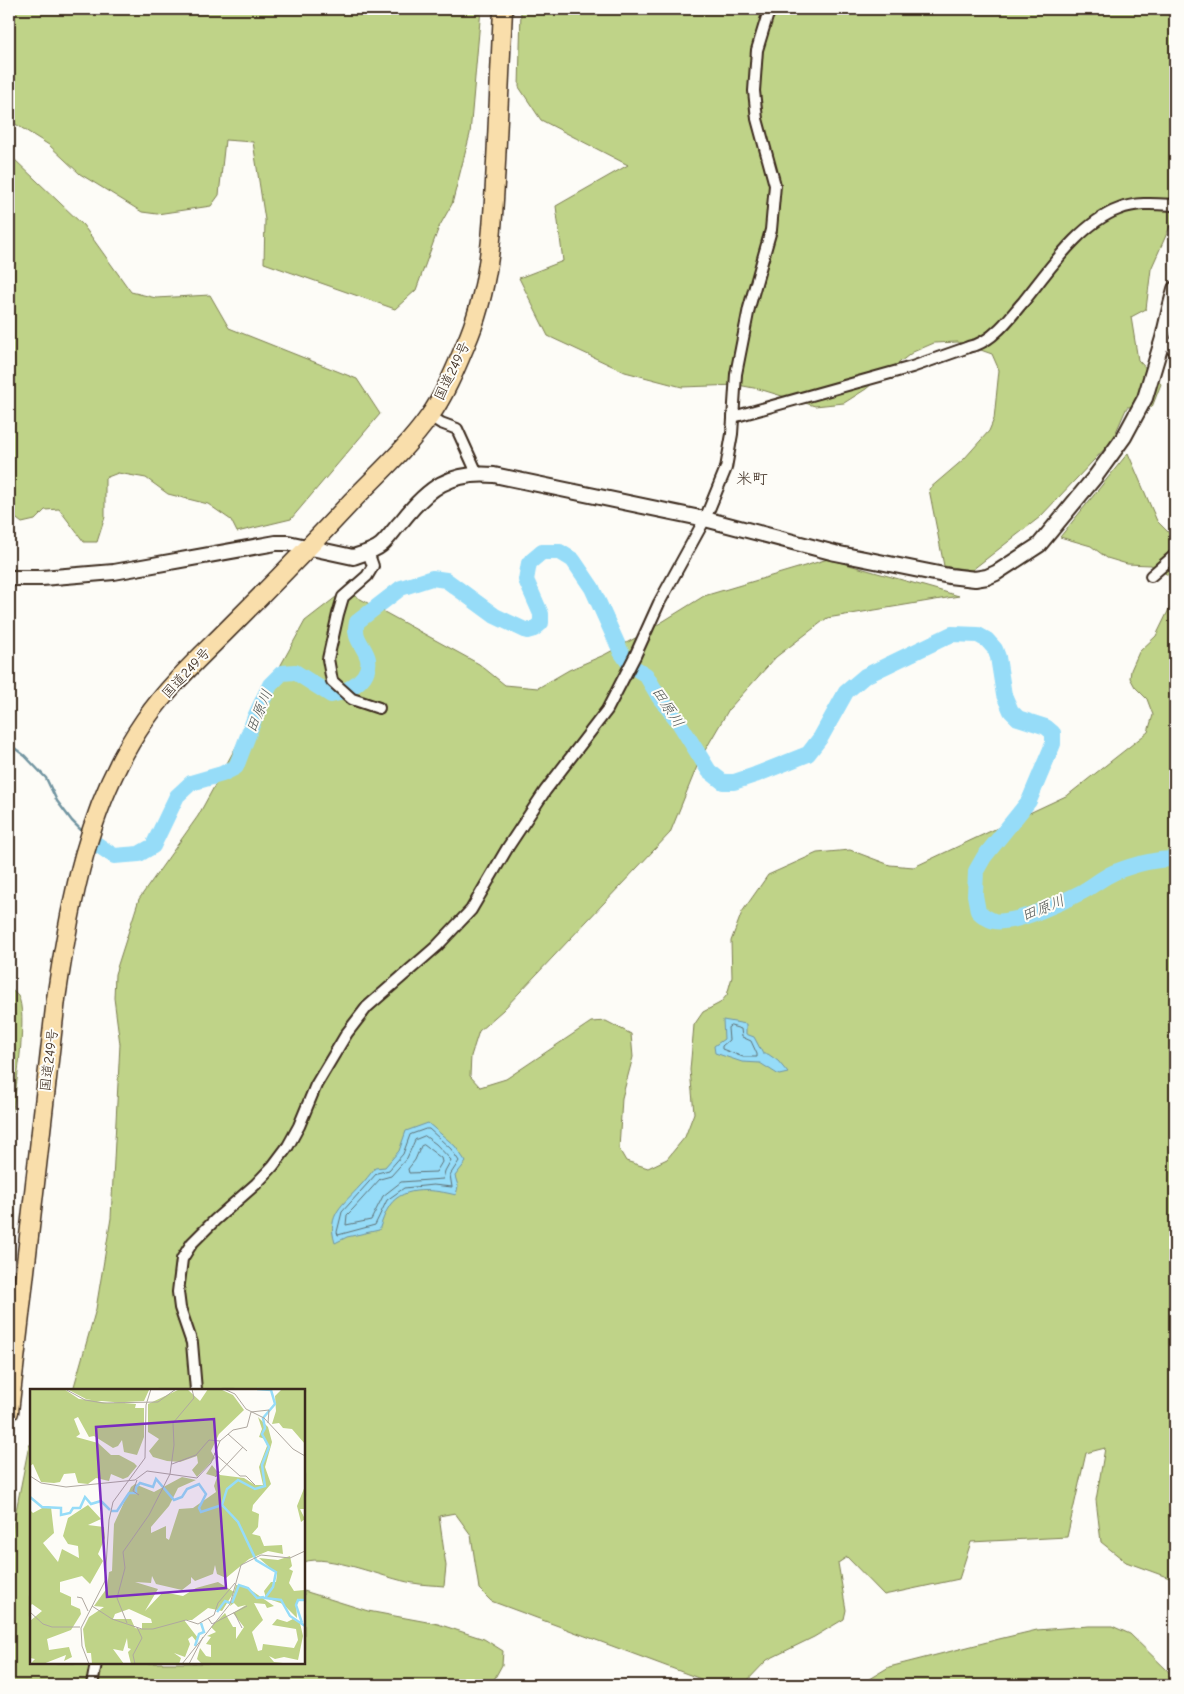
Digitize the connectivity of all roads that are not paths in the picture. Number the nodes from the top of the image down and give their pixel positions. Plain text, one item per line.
1 (503, 9) edge
2 (772, 9) edge
3 (1175, 205) edge
4 (1175, 289) edge
5 (1164, 338) junction
6 (1175, 351) edge
7 (430, 416) junction
8 (733, 417) junction
9 (477, 473) junction
10 (705, 520) junction
11 (308, 548) junction
12 (368, 552) junction
13 (1175, 555) edge
14 (1151, 576) dead end
15 (9, 578) edge
16 (379, 708) dead end
17 (196, 1389) edge
18 (9, 1412) edge
19 (96, 1664) edge
20 (92, 1685) edge

1 - 7 highway, 国道249号
2 - 8 street
3 - 8 street
4 - 5 street
5 - 6 street
5 - 10 street
7 - 9 street
7 - 11 highway, 国道249号
8 - 10 street
9 - 10 street
9 - 12 street
10 - 17 street
11 - 12 street
11 - 15 street
11 - 18 highway, 国道249号
12 - 16 street
13 - 14 street
19 - 20 street

